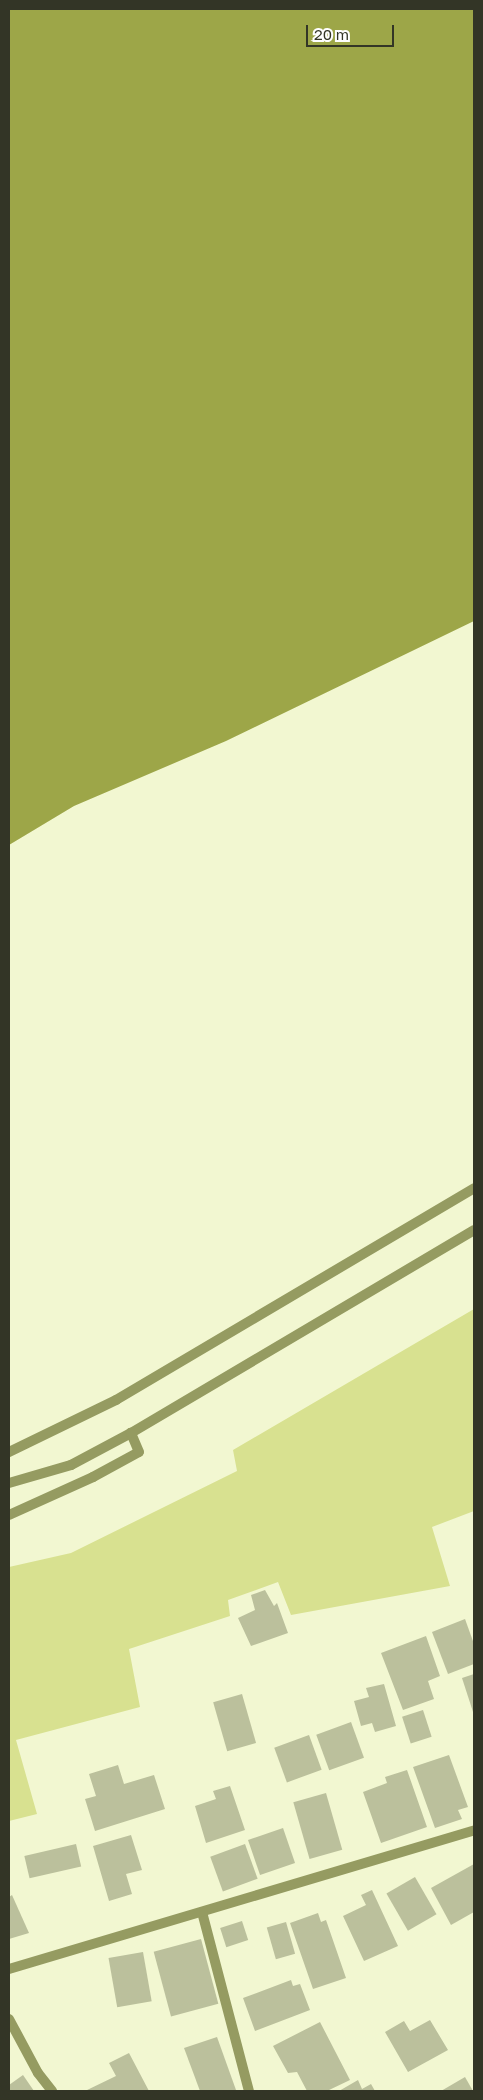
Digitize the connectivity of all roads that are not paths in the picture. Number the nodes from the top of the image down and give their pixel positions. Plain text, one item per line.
1 (474, 1188) edge
2 (474, 1230) edge
3 (131, 1433) junction
4 (9, 1452) edge
5 (9, 1483) edge
6 (9, 1515) edge
7 (474, 1830) edge
8 (202, 1912) junction
9 (9, 1969) edge
10 (9, 2019) edge
11 (52, 2091) edge
12 (249, 2091) edge

1 - 4 street
2 - 3 street
3 - 5 street
3 - 6 street
7 - 8 street
8 - 9 street
8 - 12 street
10 - 11 street

